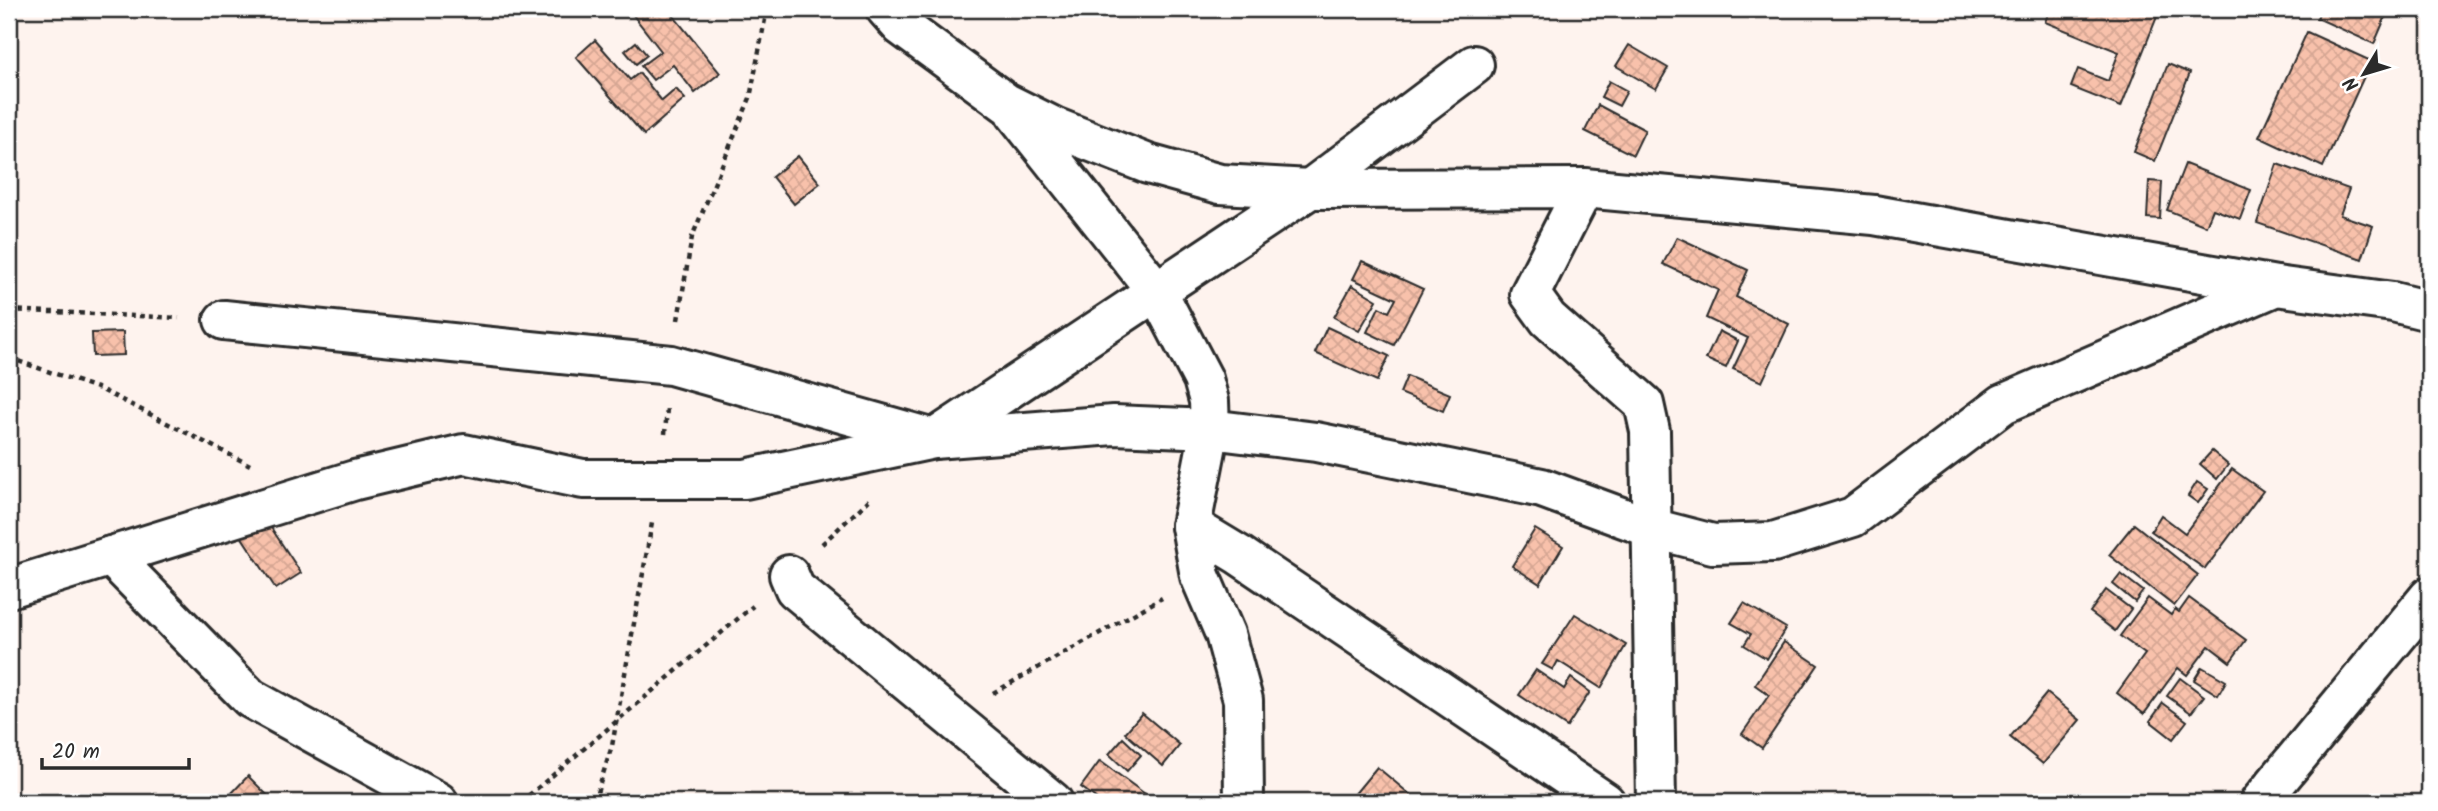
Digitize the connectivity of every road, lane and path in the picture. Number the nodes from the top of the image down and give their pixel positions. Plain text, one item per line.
1 (886, 9) edge
2 (1474, 65) dead end
3 (1006, 103) junction
4 (1584, 188) junction
5 (1310, 189) junction
6 (2276, 286) junction
7 (1158, 293) junction
8 (9, 310) edge
9 (2429, 311) edge
10 (224, 320) joint
11 (9, 358) edge
12 (1210, 429) junction
13 (934, 439) junction
14 (264, 467) dead end
15 (876, 493) dead end
16 (1191, 526) junction
17 (1651, 528) junction
18 (111, 556) junction
19 (789, 575) junction
20 (1200, 576) junction
21 (9, 588) edge
22 (2429, 597) edge
23 (949, 718) junction
24 (438, 802) edge
25 (521, 802) edge
26 (1053, 802) edge
27 (1244, 802) edge
28 (1605, 802) edge
29 (1656, 802) edge
30 (2260, 802) edge

1 - 3 street
2 - 5 street
3 - 5 street
3 - 7 street
4 - 5 street
4 - 6 street
4 - 17 street
5 - 7 street
6 - 9 street
6 - 17 street
7 - 12 street
7 - 13 street
8 - 10 path
10 - 13 street
11 - 14 path
12 - 13 street
12 - 16 street
12 - 17 street
13 - 18 street
15 - 19 path
16 - 20 street
16 - 28 street
17 - 29 street
18 - 21 street
18 - 24 street
19 - 23 street
19 - 25 path
20 - 23 path
20 - 27 street
22 - 30 street
23 - 26 street

